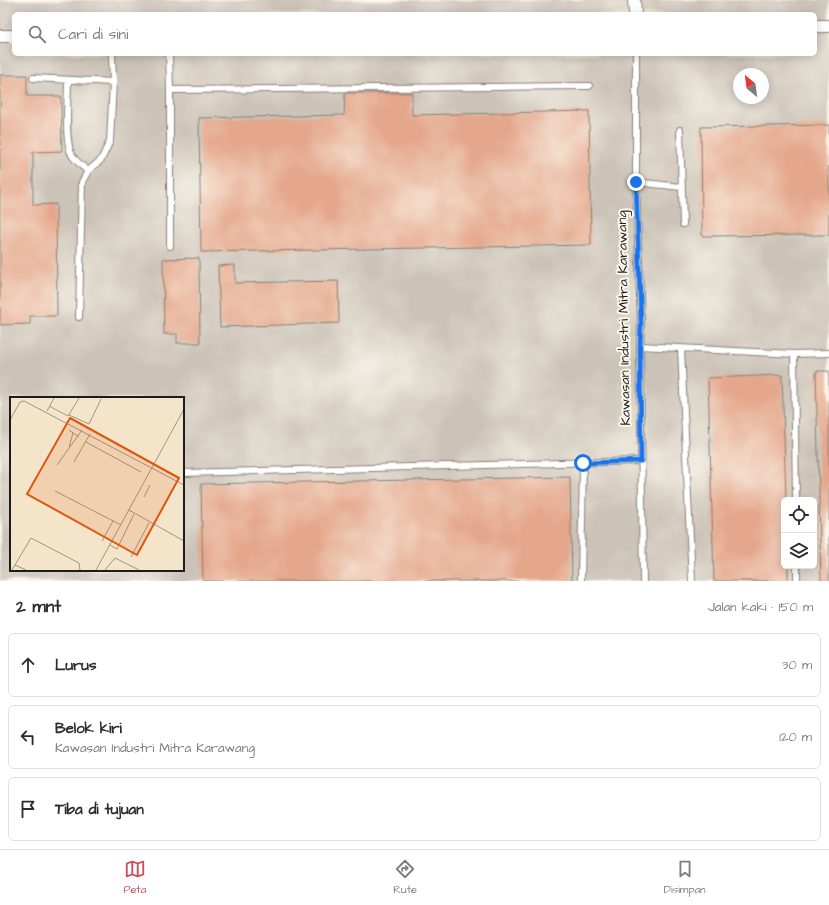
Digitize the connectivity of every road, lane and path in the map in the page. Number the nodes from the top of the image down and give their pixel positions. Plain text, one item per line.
1 (634, 0) edge
2 (635, 12) edge
3 (817, 26) edge
4 (829, 26) edge
5 (0, 36) edge
6 (12, 36) edge
7 (112, 56) edge
8 (169, 56) edge
9 (636, 56) edge
10 (33, 78) dead end
11 (68, 80) junction
12 (113, 82) junction
13 (589, 86) dead end
14 (170, 90) junction
15 (680, 130) dead end
16 (88, 170) junction
17 (636, 182) junction
18 (681, 187) junction
19 (683, 224) dead end
20 (170, 246) dead end
21 (79, 317) dead end
22 (640, 346) junction
23 (681, 349) junction
24 (829, 353) edge
25 (794, 354) junction
26 (641, 461) junction
27 (583, 463) junction
28 (184, 473) edge
29 (796, 497) edge
30 (797, 569) edge
31 (581, 581) edge
32 (643, 581) edge
33 (692, 581) edge
34 (797, 581) edge

1 - 2 street
3 - 4 street
5 - 6 street
7 - 12 lane
8 - 14 lane
9 - 17 lane, Kawasan Industri Mitra Karawang
10 - 11 lane
11 - 12 lane
11 - 16 lane
12 - 16 lane
13 - 14 lane
14 - 20 lane
15 - 18 lane
16 - 21 lane
17 - 18 lane
17 - 22 lane, Kawasan Industri Mitra Karawang
18 - 19 lane
22 - 23 lane
22 - 26 lane, Kawasan Industri Mitra Karawang
23 - 25 lane
23 - 33 lane
24 - 25 lane
25 - 29 lane
26 - 27 lane
26 - 32 lane, Kawasan Industri Mitra Karawang
27 - 28 lane
27 - 31 lane
30 - 34 lane

